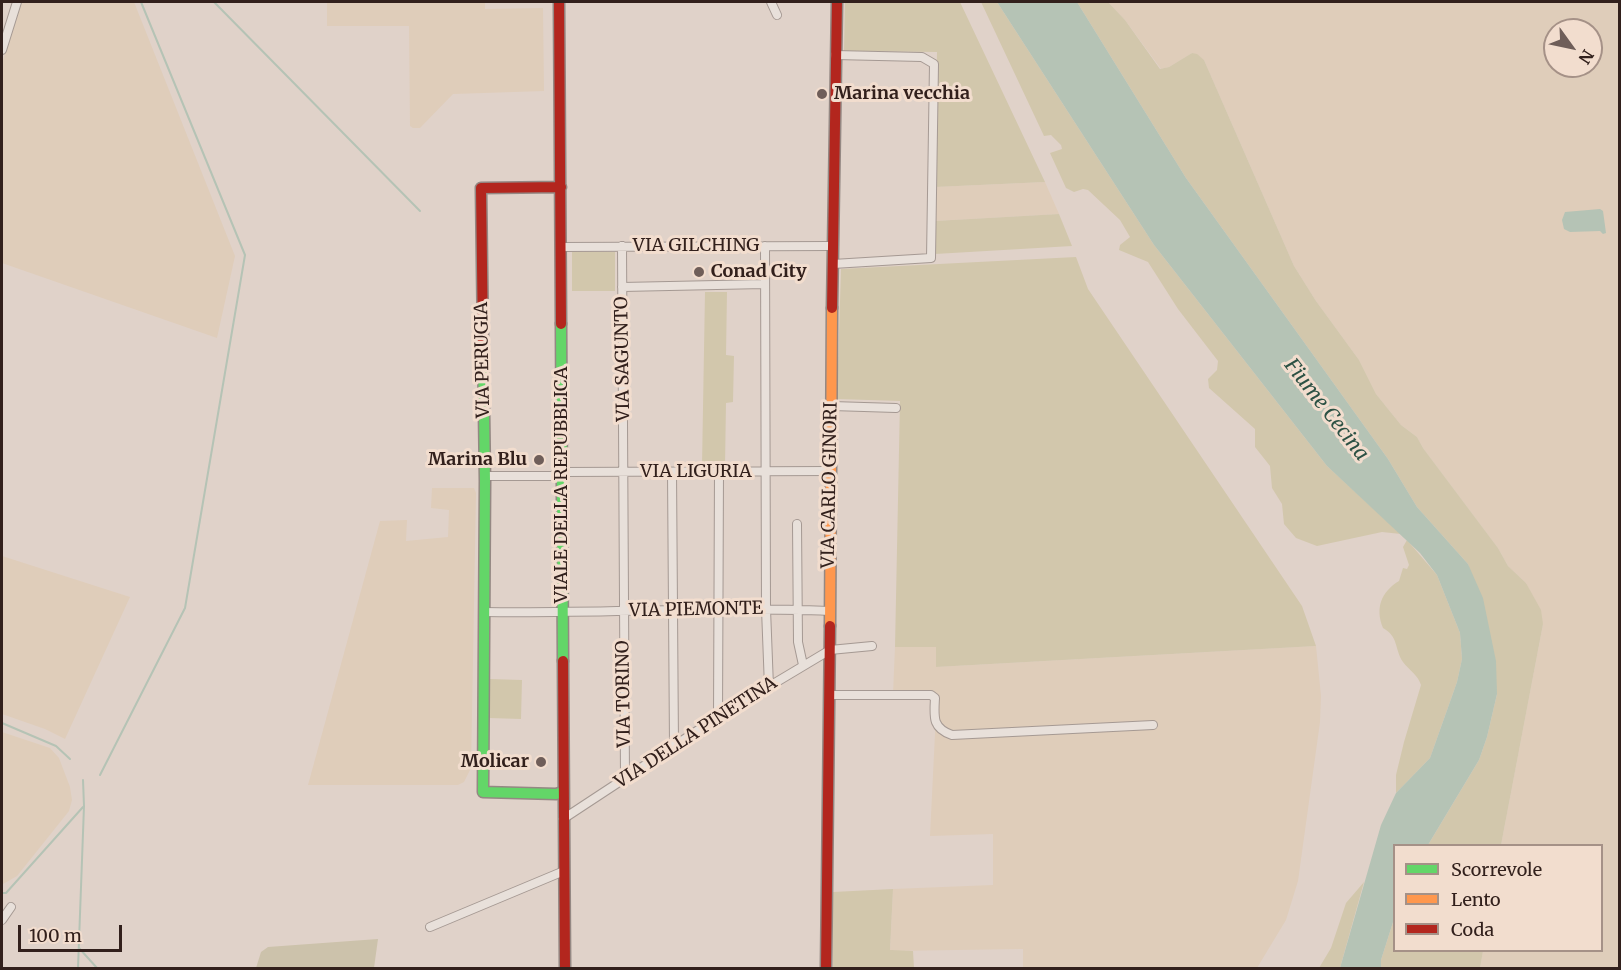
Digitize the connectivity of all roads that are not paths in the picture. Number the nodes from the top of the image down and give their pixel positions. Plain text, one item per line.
1 (17, 2) edge
2 (559, 2) edge
3 (771, 2) edge
4 (837, 2) edge
5 (777, 15) dead end
6 (2, 50) edge
7 (836, 55) junction
8 (561, 187) junction
9 (622, 246) junction
10 (765, 246) junction
11 (832, 246) junction
12 (560, 247) junction
13 (833, 264) junction
14 (764, 284) junction
15 (622, 287) junction
16 (832, 406) junction
17 (896, 408) dead end
18 (718, 471) junction
19 (767, 471) junction
20 (830, 471) junction
21 (562, 472) junction
22 (623, 472) junction
23 (672, 472) junction
24 (485, 476) junction
25 (797, 524) dead end
26 (766, 609) junction
27 (797, 609) junction
28 (674, 610) junction
29 (719, 610) junction
30 (829, 610) junction
31 (623, 611) junction
32 (484, 612) junction
33 (563, 612) junction
34 (872, 646) dead end
35 (830, 650) junction
36 (803, 665) junction
37 (768, 687) junction
38 (829, 695) junction
39 (718, 717) junction
40 (1153, 725) dead end
41 (674, 746) junction
42 (625, 778) junction
43 (563, 792) junction
44 (563, 819) junction
45 (564, 871) junction
46 (11, 907) dead end
47 (2, 920) edge
48 (430, 927) dead end
49 (565, 969) edge
50 (826, 969) edge

1 - 6 street
2 - 8 street, VIALE DELLA REPUBBLICA
3 - 5 street
4 - 7 street, VIA CARLO GINORI
7 - 11 street, VIA CARLO GINORI
7 - 13 street
8 - 12 street, VIALE DELLA REPUBBLICA
8 - 24 street, VIA PERUGIA
9 - 10 street, VIA GILCHING
9 - 12 street, VIA GILCHING
9 - 15 street, VIA SAGUNTO
10 - 11 street, VIA GILCHING
10 - 14 street
11 - 13 street, VIA CARLO GINORI
12 - 21 street, VIALE DELLA REPUBBLICA
13 - 16 street, VIA CARLO GINORI
14 - 15 street
14 - 19 street
15 - 22 street, VIA SAGUNTO
16 - 17 street
16 - 20 street, VIA CARLO GINORI
18 - 19 street, VIA LIGURIA
18 - 23 street, VIA LIGURIA
18 - 29 street
19 - 20 street, VIA LIGURIA
19 - 26 street
20 - 30 street, VIA CARLO GINORI
21 - 22 street, VIA LIGURIA
21 - 24 street, VIA LIGURIA
21 - 33 street, VIALE DELLA REPUBBLICA
22 - 23 street, VIA LIGURIA
22 - 31 street, VIA SAGUNTO
23 - 28 street
24 - 32 street, VIA PERUGIA
25 - 27 street
26 - 27 street, VIA PIEMONTE
26 - 29 street, VIA PIEMONTE
26 - 37 street
27 - 30 street, VIA PIEMONTE
27 - 36 street
28 - 29 street, VIA PIEMONTE
28 - 31 street, VIA PIEMONTE
28 - 41 street
29 - 39 street
30 - 35 street, VIA CARLO GINORI
31 - 33 street, VIA PIEMONTE
31 - 42 street, VIA TORINO
32 - 33 street, VIA PIEMONTE
32 - 43 street, VIA PERUGIA
33 - 43 street, VIALE DELLA REPUBBLICA
34 - 35 street
35 - 36 street, VIA DELLA PINETINA
35 - 38 street, VIA CARLO GINORI
36 - 37 street, VIA DELLA PINETINA
37 - 39 street, VIA DELLA PINETINA
38 - 40 street
38 - 50 street, VIA CARLO GINORI
39 - 41 street, VIA DELLA PINETINA
41 - 42 street, VIA DELLA PINETINA
42 - 44 street, VIA DELLA PINETINA
43 - 44 street, VIALE DELLA REPUBBLICA
44 - 45 street, VIALE DELLA REPUBBLICA
45 - 48 street
45 - 49 street, VIALE DELLA REPUBBLICA
46 - 47 street

